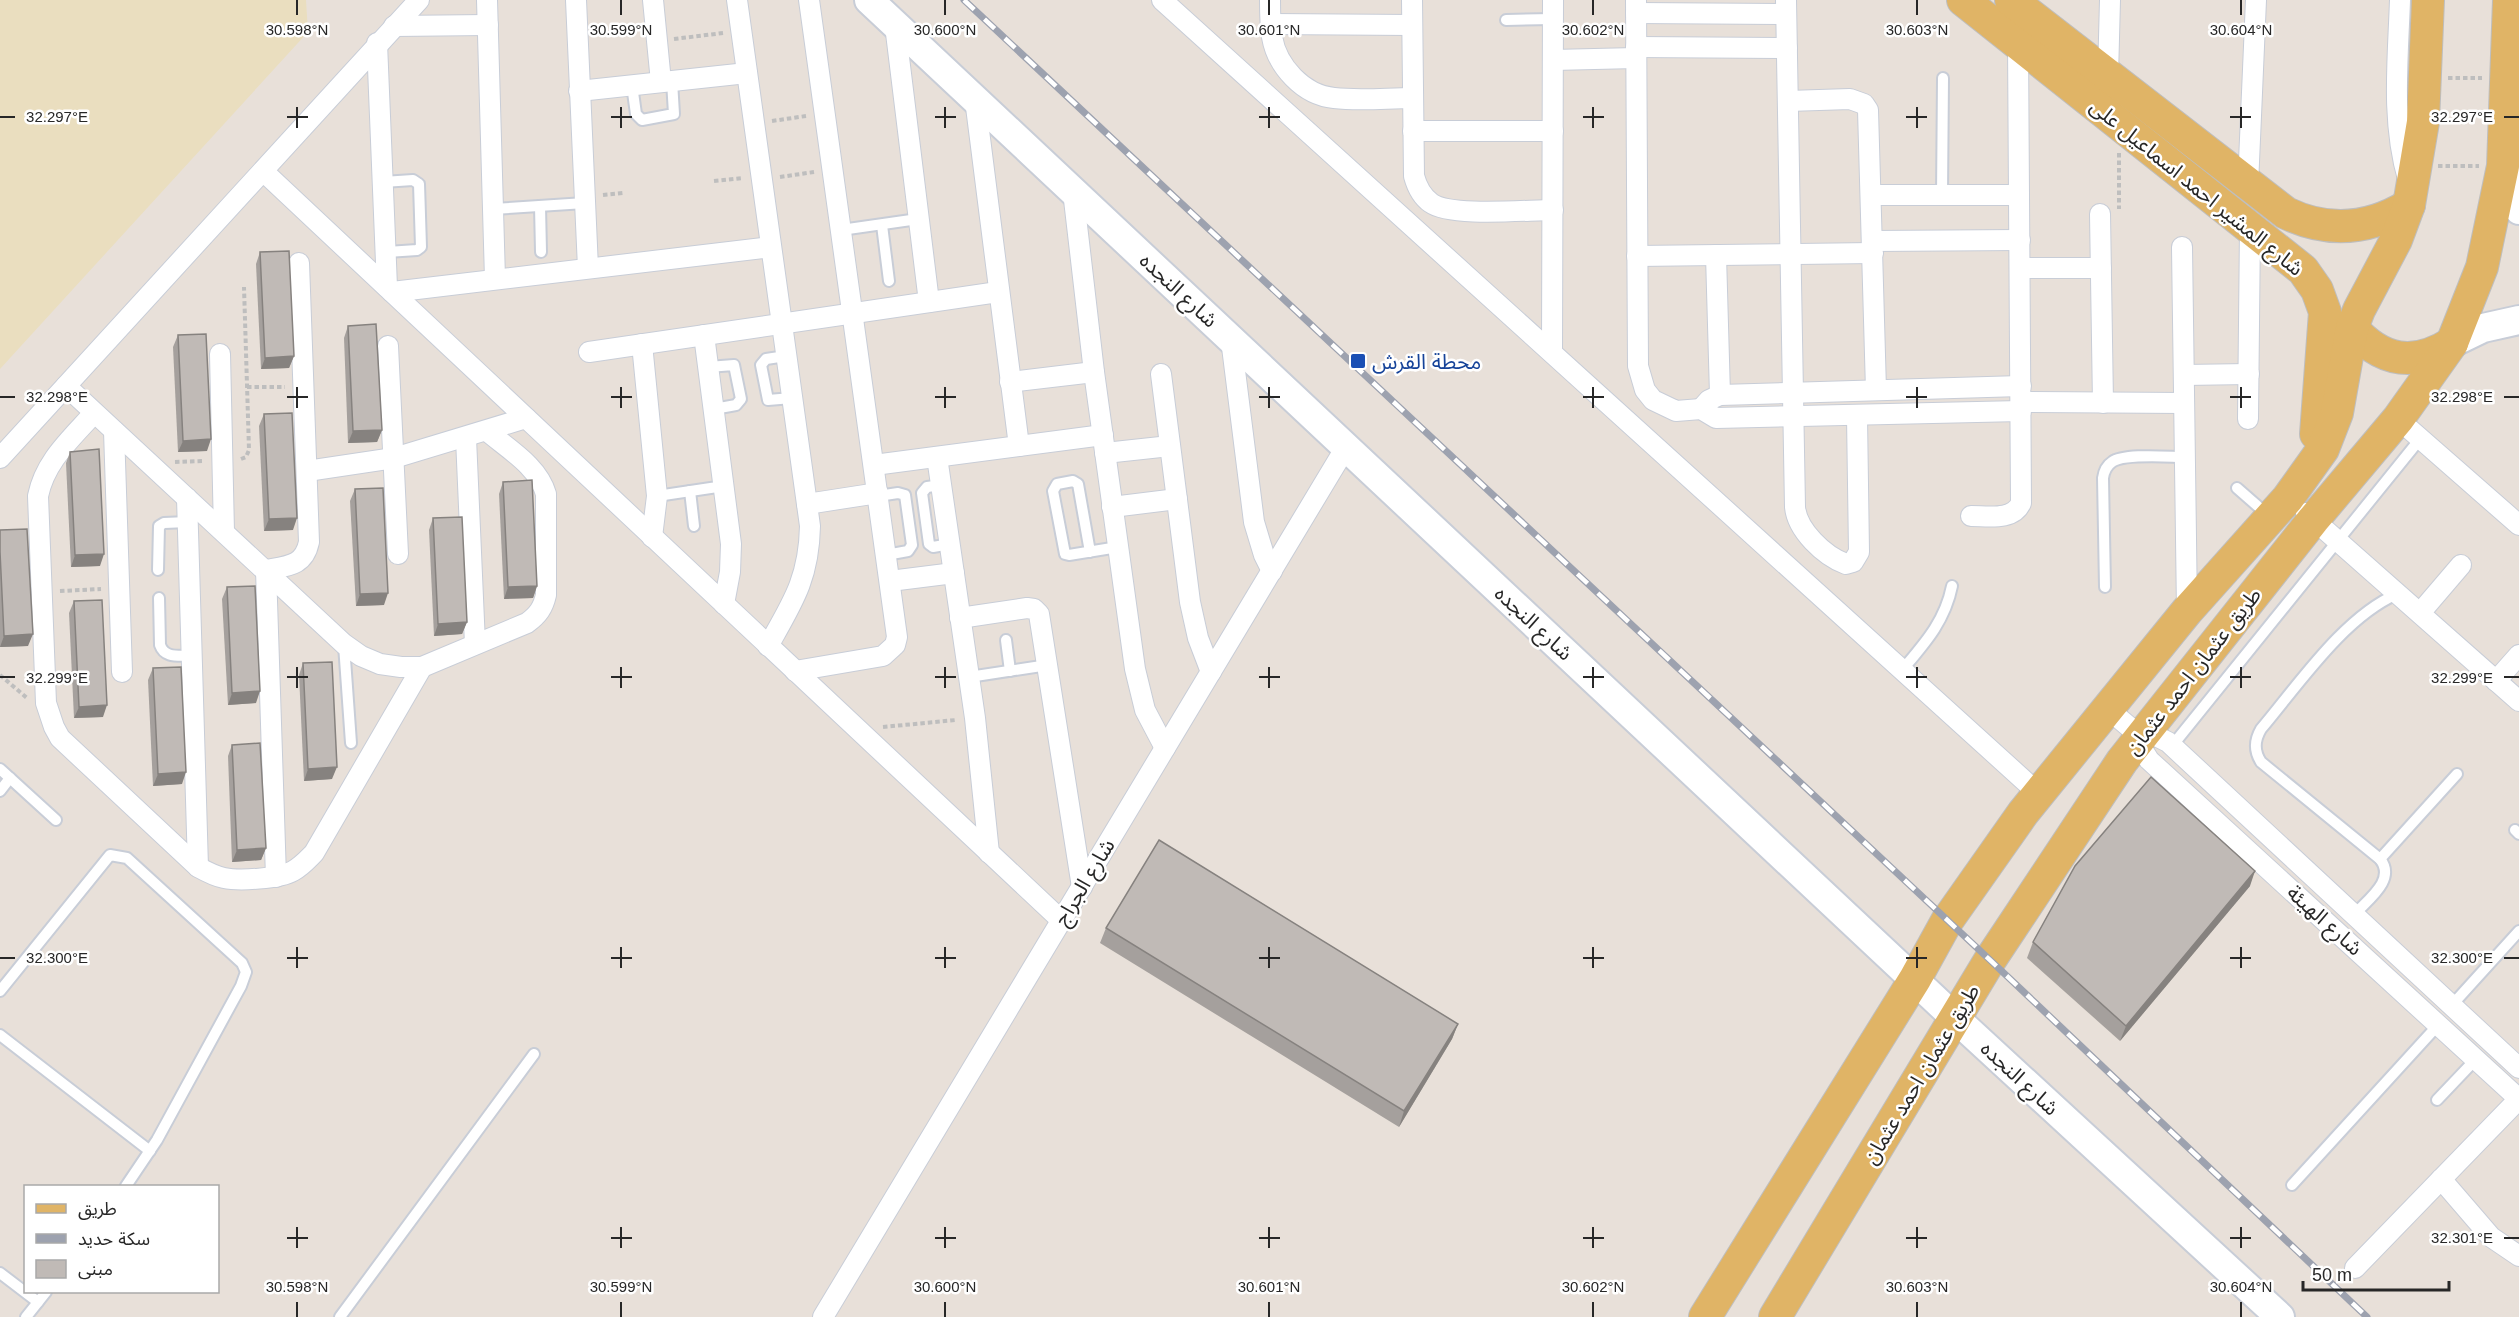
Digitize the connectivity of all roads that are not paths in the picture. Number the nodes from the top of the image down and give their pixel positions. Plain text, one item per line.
1 (419, 0) edge
2 (487, 0) edge
3 (576, 0) edge
4 (653, 0) edge
5 (737, 0) edge
6 (809, 0) edge
7 (869, 0) edge
8 (1162, 0) edge
9 (1270, 0) edge
10 (1412, 0) edge
11 (1963, 0) edge
12 (2011, 0) edge
13 (2110, 0) edge
14 (2256, 0) edge
15 (2400, 0) edge
16 (2428, 0) edge
17 (2509, 0) edge
18 (1636, 7) edge
19 (1712, 7) edge
20 (1786, 7) edge
21 (1552, 10) edge
22 (1506, 20) dead end
23 (895, 24) junction
24 (1271, 24) junction
25 (1412, 24) junction
26 (488, 25) junction
27 (394, 26) junction
28 (377, 43) junction
29 (2018, 43) junction
30 (1787, 48) junction
31 (1636, 52) junction
32 (1552, 60) junction
33 (747, 73) junction
34 (2108, 76) junction
35 (1942, 78) dead end
36 (666, 81) junction
37 (633, 85) junction
38 (579, 91) junction
39 (2511, 94) edge
40 (1413, 98) junction
41 (975, 99) junction
42 (1788, 101) junction
43 (1413, 131) junction
44 (1552, 131) junction
45 (2503, 166) junction
46 (263, 171) junction
47 (383, 182) junction
48 (2248, 184) junction
49 (2412, 188) junction
50 (1073, 191) junction
51 (1872, 195) junction
52 (1942, 195) junction
53 (2019, 195) junction
54 (585, 203) junction
55 (540, 206) junction
56 (493, 210) junction
57 (1552, 210) junction
58 (2519, 210) edge
59 (2100, 214) dead end
60 (918, 219) junction
61 (882, 225) junction
62 (2250, 228) junction
63 (841, 231) junction
64 (2020, 240) junction
65 (771, 247) junction
66 (1872, 247) junction
67 (2182, 247) dead end
68 (387, 252) junction
69 (542, 252) dead end
70 (1790, 254) junction
71 (1716, 255) junction
72 (1637, 256) junction
73 (299, 263) dead end
74 (588, 268) junction
75 (2020, 268) junction
76 (2101, 268) junction
77 (495, 279) junction
78 (889, 281) dead end
79 (390, 290) junction
80 (998, 292) junction
81 (928, 302) junction
82 (853, 313) junction
83 (2519, 320) edge
84 (782, 323) junction
85 (2352, 328) junction
86 (704, 335) junction
87 (1232, 339) junction
88 (2452, 343) junction
89 (642, 344) junction
90 (388, 346) dead end
91 (589, 352) dead end
92 (1552, 352) junction
93 (220, 354) dead end
94 (708, 367) junction
95 (1094, 372) junction
96 (1161, 374) dead end
97 (2249, 374) junction
98 (2184, 375) junction
99 (1010, 382) junction
100 (66, 386) junction
101 (1875, 390) junction
102 (1792, 393) junction
103 (1720, 395) junction
104 (2021, 400) junction
105 (2103, 403) junction
106 (2184, 403) junction
107 (714, 409) junction
108 (1701, 409) junction
109 (94, 413) junction
110 (1857, 416) junction
111 (1793, 417) junction
112 (526, 418) junction
113 (2248, 419) dead end
114 (2409, 429) junction
115 (114, 431) junction
116 (487, 431) junction
117 (466, 438) junction
118 (1104, 444) junction
119 (1019, 446) junction
120 (1170, 446) junction
121 (1346, 447) junction
122 (937, 457) junction
123 (2185, 457) junction
124 (0, 458) edge
125 (394, 458) junction
126 (874, 465) junction
127 (2313, 465) junction
128 (307, 471) junction
129 (724, 486) junction
130 (2237, 488) dead end
131 (690, 490) junction
132 (878, 494) junction
133 (657, 496) junction
134 (187, 498) junction
135 (1177, 499) junction
136 (807, 504) junction
137 (1112, 507) junction
138 (2279, 508) junction
139 (1971, 516) dead end
140 (2313, 520) junction
141 (188, 522) junction
142 (2519, 525) edge
143 (694, 526) dead end
144 (224, 532) junction
145 (652, 537) junction
146 (1808, 537) junction
147 (2337, 541) junction
148 (1118, 548) junction
149 (1090, 552) junction
150 (398, 554) dead end
151 (886, 555) junction
152 (1786, 562) junction
153 (2461, 565) dead end
154 (158, 570) dead end
155 (266, 570) junction
156 (1272, 571) junction
157 (954, 573) junction
158 (890, 581) junction
159 (1952, 586) dead end
160 (2105, 587) dead end
161 (2397, 594) junction
162 (159, 598) dead end
163 (724, 604) junction
164 (2187, 611) junction
165 (2420, 613) junction
166 (960, 618) junction
167 (1006, 640) dead end
168 (344, 644) junction
169 (475, 644) junction
170 (768, 645) junction
171 (2519, 655) edge
172 (192, 656) junction
173 (1048, 665) junction
174 (422, 667) junction
175 (1903, 669) junction
176 (795, 671) junction
177 (1010, 671) junction
178 (122, 672) dead end
179 (1211, 672) junction
180 (969, 677) junction
181 (2496, 681) junction
182 (2519, 701) edge
183 (2108, 709) junction
184 (351, 743) dead end
185 (2172, 746) junction
186 (1165, 748) junction
187 (2131, 748) junction
188 (0, 769) edge
189 (2457, 774) dead end
190 (10, 778) junction
191 (0, 790) edge
192 (2031, 803) junction
193 (56, 820) dead end
194 (990, 853) junction
195 (2380, 859) junction
196 (198, 867) junction
197 (276, 877) junction
198 (1082, 886) junction
199 (2354, 915) junction
200 (1061, 920) junction
201 (2519, 931) edge
202 (1915, 979) junction
203 (0, 991) edge
204 (2452, 1005) junction
205 (1954, 1018) junction
206 (2439, 1024) junction
207 (0, 1035) edge
208 (534, 1054) dead end
209 (2476, 1059) junction
210 (2519, 1068) edge
211 (2519, 1099) edge
212 (2437, 1100) dead end
213 (150, 1150) junction
214 (2441, 1179) junction
215 (127, 1185) edge
216 (2292, 1185) dead end
217 (2519, 1256) edge
218 (2355, 1268) dead end
219 (0, 1273) edge
220 (24, 1291) edge
221 (26, 1293) edge
222 (45, 1293) edge
223 (38, 1302) junction
224 (26, 1317) edge
225 (340, 1317) edge
226 (823, 1317) edge
227 (1705, 1317) edge
228 (1775, 1317) edge
229 (2280, 1317) edge

1 - 27 street
2 - 26 street
3 - 38 street
4 - 36 street
5 - 33 street
6 - 63 street
7 - 23 street, شارع النجده
8 - 92 street
9 - 24 street
10 - 25 street
11 - 29 main road, شارع المشير احمد اسماعيل على
12 - 34 main road, شارع المشير احمد اسماعيل على
13 - 34 street
14 - 48 street
15 - 49 street
16 - 49 main road, طريق عثمان احمد عثمان
17 - 39 main road, طريق عثمان احمد عثمان
18 - 19 street
18 - 31 street
19 - 20 street
20 - 30 street
21 - 22 lane
21 - 32 street
23 - 41 street, شارع النجده
23 - 60 street
24 - 25 street
24 - 40 street
25 - 40 street
26 - 27 street
26 - 56 street
27 - 28 street
28 - 46 street
28 - 47 street
29 - 53 street
29 - 62 main road, شارع المشير احمد اسماعيل على
30 - 31 street
30 - 42 street
31 - 32 street
31 - 72 street
32 - 44 street
33 - 36 street
33 - 65 street
34 - 48 main road, شارع المشير احمد اسماعيل على
35 - 52 lane
36 - 37 street
36 - 37 lane
37 - 38 street
38 - 54 street
39 - 45 main road, طريق عثمان احمد عثمان
40 - 43 street
41 - 50 street, شارع النجده
41 - 80 street
42 - 51 street
42 - 70 street
43 - 44 street
43 - 57 street
44 - 57 street
45 - 58 street
45 - 88 main road, طريق عثمان احمد عثمان
46 - 79 street
46 - 100 street
47 - 68 street
47 - 68 lane
48 - 49 main road, شارع المشير احمد اسماعيل على
49 - 85 main road, طريق عثمان احمد عثمان
50 - 87 street, شارع النجده
50 - 95 street
51 - 52 street
51 - 66 street
52 - 53 street
53 - 64 street
54 - 55 lane
54 - 74 street
55 - 56 lane
55 - 69 lane
56 - 77 street
57 - 92 street
59 - 76 street
60 - 61 lane
60 - 81 street
61 - 63 lane
61 - 78 lane
62 - 97 street
62 - 127 main road, شارع المشير احمد اسماعيل على
63 - 82 street
64 - 66 street
64 - 75 street
65 - 74 street
65 - 84 street
66 - 70 street
66 - 101 street
67 - 98 street
68 - 79 street
70 - 71 street
70 - 102 street
71 - 72 street
71 - 103 street
72 - 108 street
73 - 128 street
74 - 77 street
75 - 76 street
75 - 104 street
76 - 105 street
77 - 79 street
79 - 112 street
80 - 81 street
80 - 99 street
81 - 82 street
82 - 84 street
82 - 126 street
83 - 88 street
84 - 86 street
84 - 136 street
85 - 88 main road
85 - 127 main road, طريق عثمان احمد عثمان
86 - 89 street
86 - 94 street
87 - 121 street, شارع النجده
87 - 156 street
88 - 114 main road, طريق عثمان احمد عثمان
89 - 91 street
89 - 133 street
90 - 125 street
92 - 152 street
93 - 144 street
94 - 107 street
94 - 107 lane
95 - 99 street
95 - 118 street
96 - 120 street
97 - 98 street
97 - 113 street
98 - 106 street
99 - 119 street
100 - 109 street
100 - 124 street
101 - 102 street
101 - 104 street
102 - 103 street
102 - 111 street
103 - 108 street
104 - 105 street
104 - 110 street
104 - 139 street
105 - 106 street
106 - 123 street
107 - 129 street
108 - 111 street
109 - 115 street
109 - 196 street
110 - 111 street
110 - 146 street
111 - 146 street
112 - 116 street
112 - 145 street
114 - 140 main road, طريق عثمان احمد عثمان
114 - 142 street
114 - 147 lane
115 - 134 street
115 - 178 street
116 - 117 street
116 - 169 street
117 - 125 street
117 - 169 street
118 - 119 street
118 - 120 street
118 - 137 street
119 - 122 street
120 - 135 street
121 - 156 street, شارع الجراج
121 - 202 street, شارع النجده
122 - 126 street
122 - 157 street
123 - 160 lane
123 - 164 street
125 - 128 street
125 - 150 street
126 - 132 street
127 - 138 main road, طريق عثمان احمد عثمان
128 - 155 street
129 - 131 lane
129 - 163 street
130 - 138 lane
131 - 133 lane
131 - 143 lane
132 - 136 street
132 - 151 street
132 - 151 lane
133 - 145 street
134 - 141 street
134 - 144 street
135 - 137 street
135 - 179 street
136 - 170 street
137 - 148 street
138 - 140 street
138 - 164 main road, طريق عثمان احمد عثمان
140 - 147 street
140 - 187 main road, طريق عثمان احمد عثمان
141 - 154 lane
141 - 172 street
144 - 155 street
145 - 163 street
146 - 152 street
147 - 161 street
147 - 185 lane
148 - 149 lane
148 - 186 street
149 - 149 lane
151 - 158 street
152 - 175 street
153 - 165 street
155 - 168 street
155 - 197 street
156 - 179 street, شارع الجراج
157 - 158 street
157 - 166 street
158 - 176 street
159 - 175 lane
161 - 165 street
161 - 195 lane
162 - 172 lane
163 - 170 street
164 - 183 main road, طريق عثمان احمد عثمان
165 - 181 street
166 - 173 street
166 - 180 street
167 - 177 lane
168 - 174 street
168 - 184 lane
169 - 174 street
170 - 176 street
171 - 181 street
172 - 196 street
173 - 177 lane
173 - 198 street
174 - 197 street
175 - 192 street
176 - 194 street
177 - 180 lane
179 - 186 street, شارع الجراج
180 - 194 street
181 - 182 street
183 - 187 street, شارع الهيئة
183 - 192 main road, طريق عثمان احمد عثمان
185 - 187 street, شارع الهيئة
185 - 199 street, شارع الهيئة
186 - 198 street, شارع الجراج
187 - 192 main road
187 - 205 main road, طريق عثمان احمد عثمان
187 - 206 street, شارع الهيئة
188 - 190 lane
189 - 195 lane
190 - 191 lane
190 - 193 lane
192 - 202 main road, طريق عثمان احمد عثمان
194 - 200 street
195 - 199 lane
196 - 197 street
198 - 200 street, شارع الجراج
199 - 204 street, شارع الهيئة
200 - 226 street, شارع الجراج
201 - 204 lane
202 - 205 street, شارع النجده
202 - 227 main road, طريق عثمان احمد عثمان
203 - 213 lane
204 - 210 street, شارع الهيئة
205 - 228 main road, طريق عثمان احمد عثمان
205 - 229 street, شارع النجده
206 - 209 street, شارع الهيئة
206 - 216 lane
207 - 213 lane
208 - 225 lane
209 - 211 street, شارع الهيئة
209 - 212 lane
211 - 214 street
213 - 215 lane
214 - 217 street
214 - 218 street
219 - 220 lane
221 - 223 lane
222 - 223 lane
223 - 224 lane

